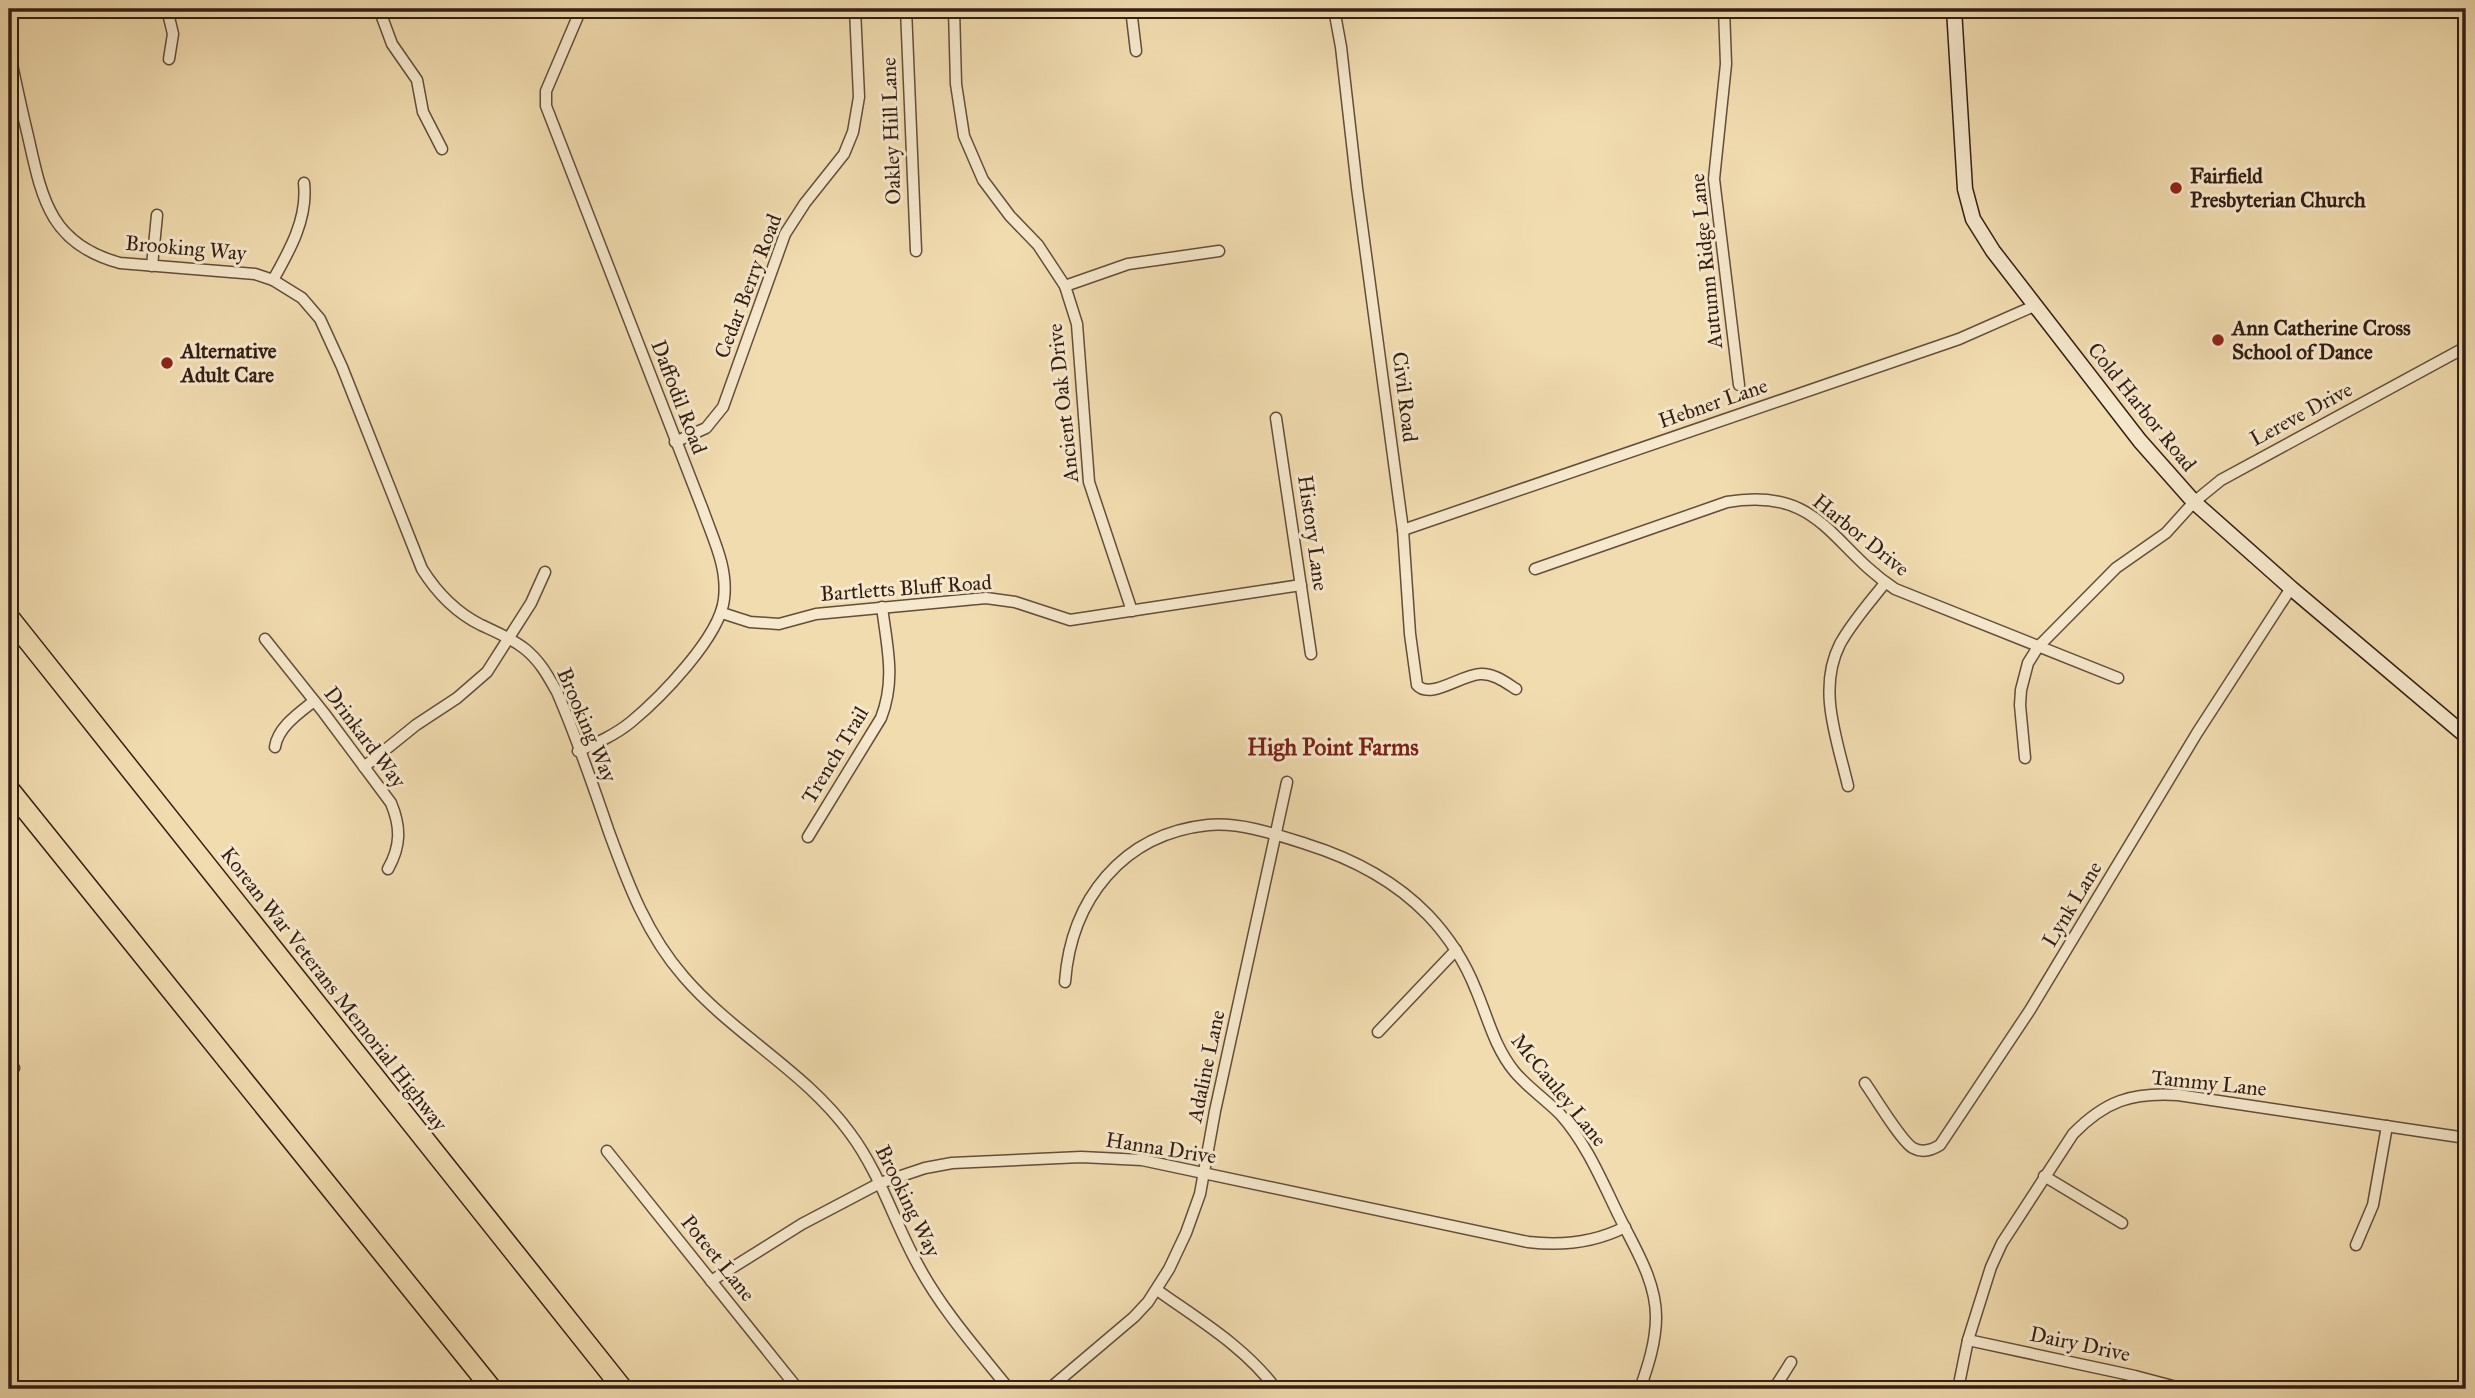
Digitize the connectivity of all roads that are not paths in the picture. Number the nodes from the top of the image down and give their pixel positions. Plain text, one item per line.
1 (167, 9) edge
2 (379, 9) edge
3 (581, 9) edge
4 (658, 9) edge
5 (855, 9) edge
6 (906, 9) edge
7 (954, 9) edge
8 (1131, 9) edge
9 (1334, 9) edge
10 (1724, 9) edge
11 (1954, 9) edge
12 (671, 10) edge
13 (9, 51) edge
14 (1136, 51) dead end
15 (169, 59) dead end
16 (442, 149) dead end
17 (304, 183) dead end
18 (157, 215) dead end
19 (916, 251) dead end
20 (1219, 251) dead end
21 (152, 267) junction
22 (273, 280) junction
23 (1065, 286) junction
24 (2034, 306) junction
25 (2466, 347) edge
26 (1739, 384) dead end
27 (1276, 418) dead end
28 (675, 442) junction
29 (2194, 502) junction
30 (1403, 530) junction
31 (1535, 569) dead end
32 (545, 572) dead end
33 (1885, 583) junction
34 (1301, 585) junction
35 (2291, 588) junction
36 (882, 607) junction
37 (1132, 611) junction
38 (722, 613) junction
39 (9, 618) edge
40 (508, 637) junction
41 (265, 639) dead end
42 (2038, 647) junction
43 (1311, 654) dead end
44 (2118, 678) dead end
45 (1516, 688) dead end
46 (314, 701) junction
47 (2466, 736) edge
48 (275, 747) dead end
49 (579, 751) junction
50 (2025, 758) dead end
51 (364, 767) junction
52 (1287, 782) dead end
53 (1848, 786) dead end
54 (9, 789) edge
55 (1275, 834) junction
56 (808, 837) dead end
57 (388, 869) dead end
58 (1456, 950) junction
59 (1065, 982) dead end
60 (1378, 1032) dead end
61 (1865, 1083) dead end
62 (2387, 1126) junction
63 (2466, 1138) edge
64 (607, 1151) dead end
65 (1204, 1173) junction
66 (2044, 1176) junction
67 (880, 1183) junction
68 (2122, 1223) dead end
69 (1625, 1227) junction
70 (2356, 1245) dead end
71 (711, 1281) junction
72 (1157, 1290) junction
73 (1968, 1340) junction
74 (1791, 1362) dead end
75 (492, 1389) edge
76 (623, 1389) edge
77 (798, 1389) edge
78 (1009, 1389) edge
79 (1049, 1389) edge
80 (1276, 1389) edge
81 (1640, 1389) edge
82 (1774, 1389) edge
83 (1958, 1389) edge
84 (2184, 1389) edge

1 - 15 street
2 - 16 street
3 - 28 street, Daffodil Road
4 - 12 street
5 - 28 street, Cedar Berry Road
6 - 19 street, Oakley Hill Lane
7 - 23 street, Ancient Oak Drive
8 - 14 street
9 - 30 street, Civil Road
10 - 26 street, Autumn Ridge Lane
11 - 24 main road, Cold Harbor Road
13 - 21 street, Brooking Way
17 - 22 street
18 - 21 street
20 - 23 street
21 - 22 street, Brooking Way
22 - 40 street, Brooking Way
23 - 37 street, Ancient Oak Drive
24 - 29 main road, Cold Harbor Road
24 - 30 street, Hebner Lane
25 - 29 street, Lereve Drive
27 - 34 street, History Lane
28 - 38 street, Daffodil Road
29 - 35 main road, Cold Harbor Road
29 - 42 street, Lereve Drive
30 - 45 street, Civil Road
31 - 33 street, Harbor Drive
32 - 40 street
33 - 42 street, Harbor Drive
33 - 53 street
34 - 37 street, Bartletts Bluff Road
34 - 43 street, History Lane
35 - 47 main road, Cold Harbor Road
35 - 61 street, Lynk Lane
36 - 37 street, Bartletts Bluff Road
36 - 38 street, Bartletts Bluff Road
36 - 56 street, Trench Trail
38 - 49 street, Daffodil Road
39 - 76 highway, Korean War Veterans Memorial Highway
40 - 49 street, Brooking Way
40 - 51 street
41 - 46 street, Drinkard Way
42 - 44 street, Harbor Drive
42 - 50 street
46 - 48 street
46 - 51 street, Drinkard Way
49 - 67 street, Brooking Way
51 - 57 street, Drinkard Way
52 - 55 street, Adaline Lane
54 - 75 highway
55 - 58 street, McCauley Lane
55 - 59 street, McCauley Lane
55 - 65 street, Adaline Lane
58 - 60 street
58 - 69 street, McCauley Lane
62 - 63 street, Tammy Lane
62 - 66 street, Tammy Lane
62 - 70 street
64 - 71 street, Poteet Lane
65 - 67 street, Hanna Drive
65 - 69 street, Hanna Drive
65 - 72 street, Adaline Lane
66 - 68 street
66 - 73 street, Tammy Lane
67 - 71 street, Hanna Drive
67 - 78 street, Brooking Way
69 - 81 street, McCauley Lane
71 - 77 street, Poteet Lane
72 - 79 street, Adaline Lane
72 - 80 street
73 - 83 street, Tammy Lane
73 - 84 street, Dairy Drive
74 - 82 street

